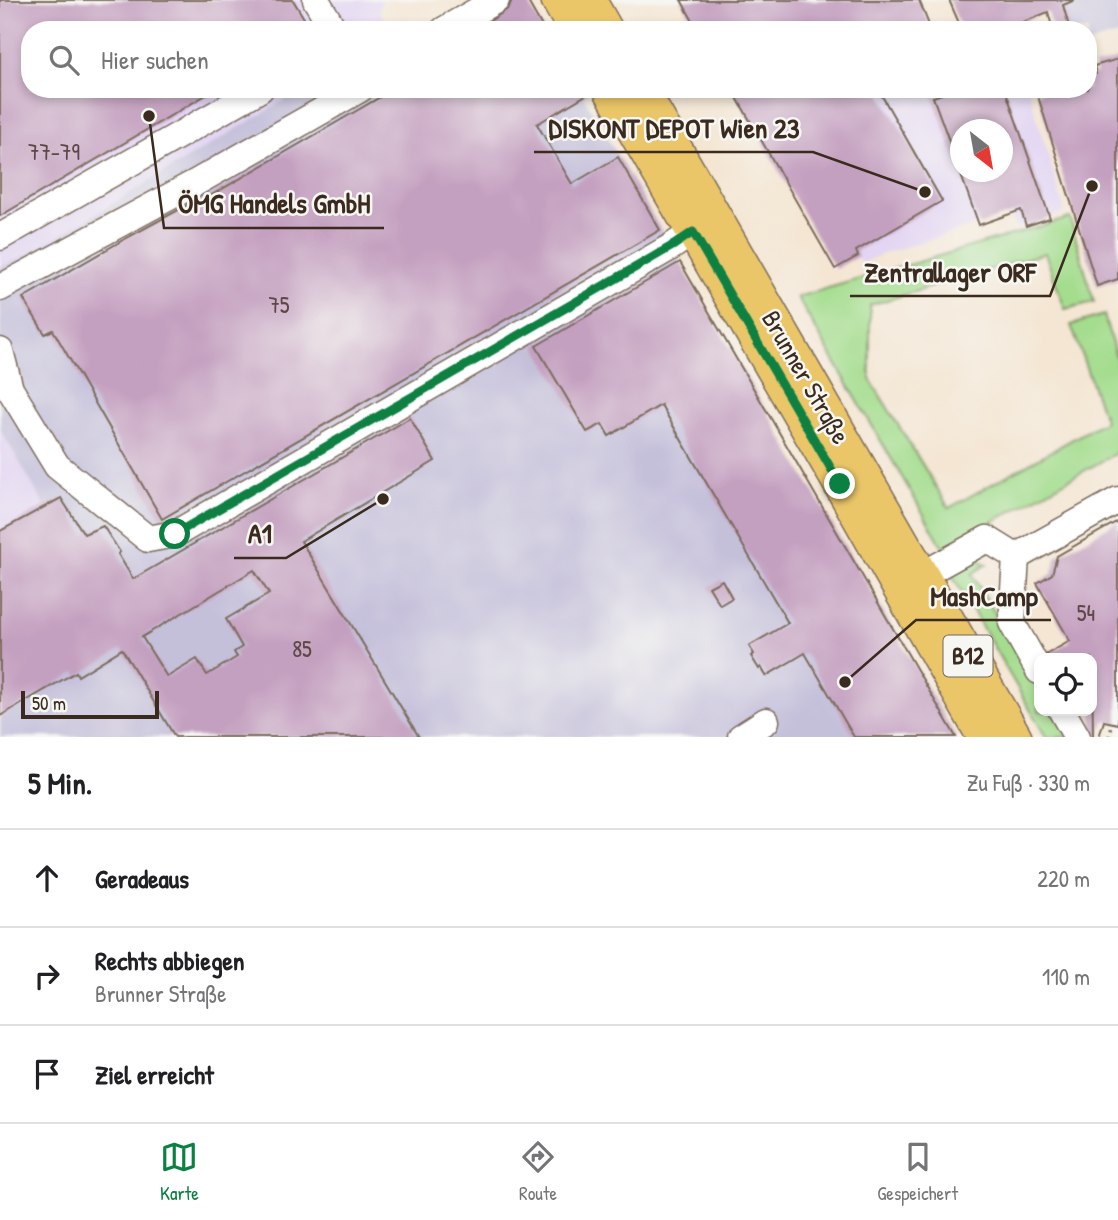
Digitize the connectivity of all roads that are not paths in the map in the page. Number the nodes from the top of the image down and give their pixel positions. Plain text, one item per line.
1 (316, 0) edge
2 (496, 0) edge
3 (558, 0) edge
4 (589, 0) edge
5 (329, 21) edge
6 (460, 21) edge
7 (570, 21) edge
8 (601, 21) edge
9 (244, 98) edge
10 (344, 98) edge
11 (616, 98) edge
12 (645, 98) edge
13 (702, 222) junction
14 (0, 237) edge
15 (0, 288) edge
16 (0, 351) edge
17 (1118, 500) edge
18 (1016, 556) junction
19 (910, 581) junction
20 (1034, 662) edge
21 (1065, 716) edge
22 (766, 722) dead end
23 (741, 737) edge
24 (984, 737) edge
25 (1015, 737) edge
26 (1077, 737) edge

1 - 5 lane
2 - 6 lane
3 - 7 main road
4 - 8 main road
9 - 14 lane
10 - 15 lane
11 - 13 main road, Brunner Straße / B12
12 - 13 main road, Brunner Straße / B12
13 - 16 lane
13 - 19 main road, Brunner Straße / B12
17 - 18 lane
18 - 19 lane
18 - 20 lane
19 - 24 main road, Brunner Straße / B12
19 - 25 main road, Brunner Straße / B12
21 - 26 lane
22 - 23 lane

